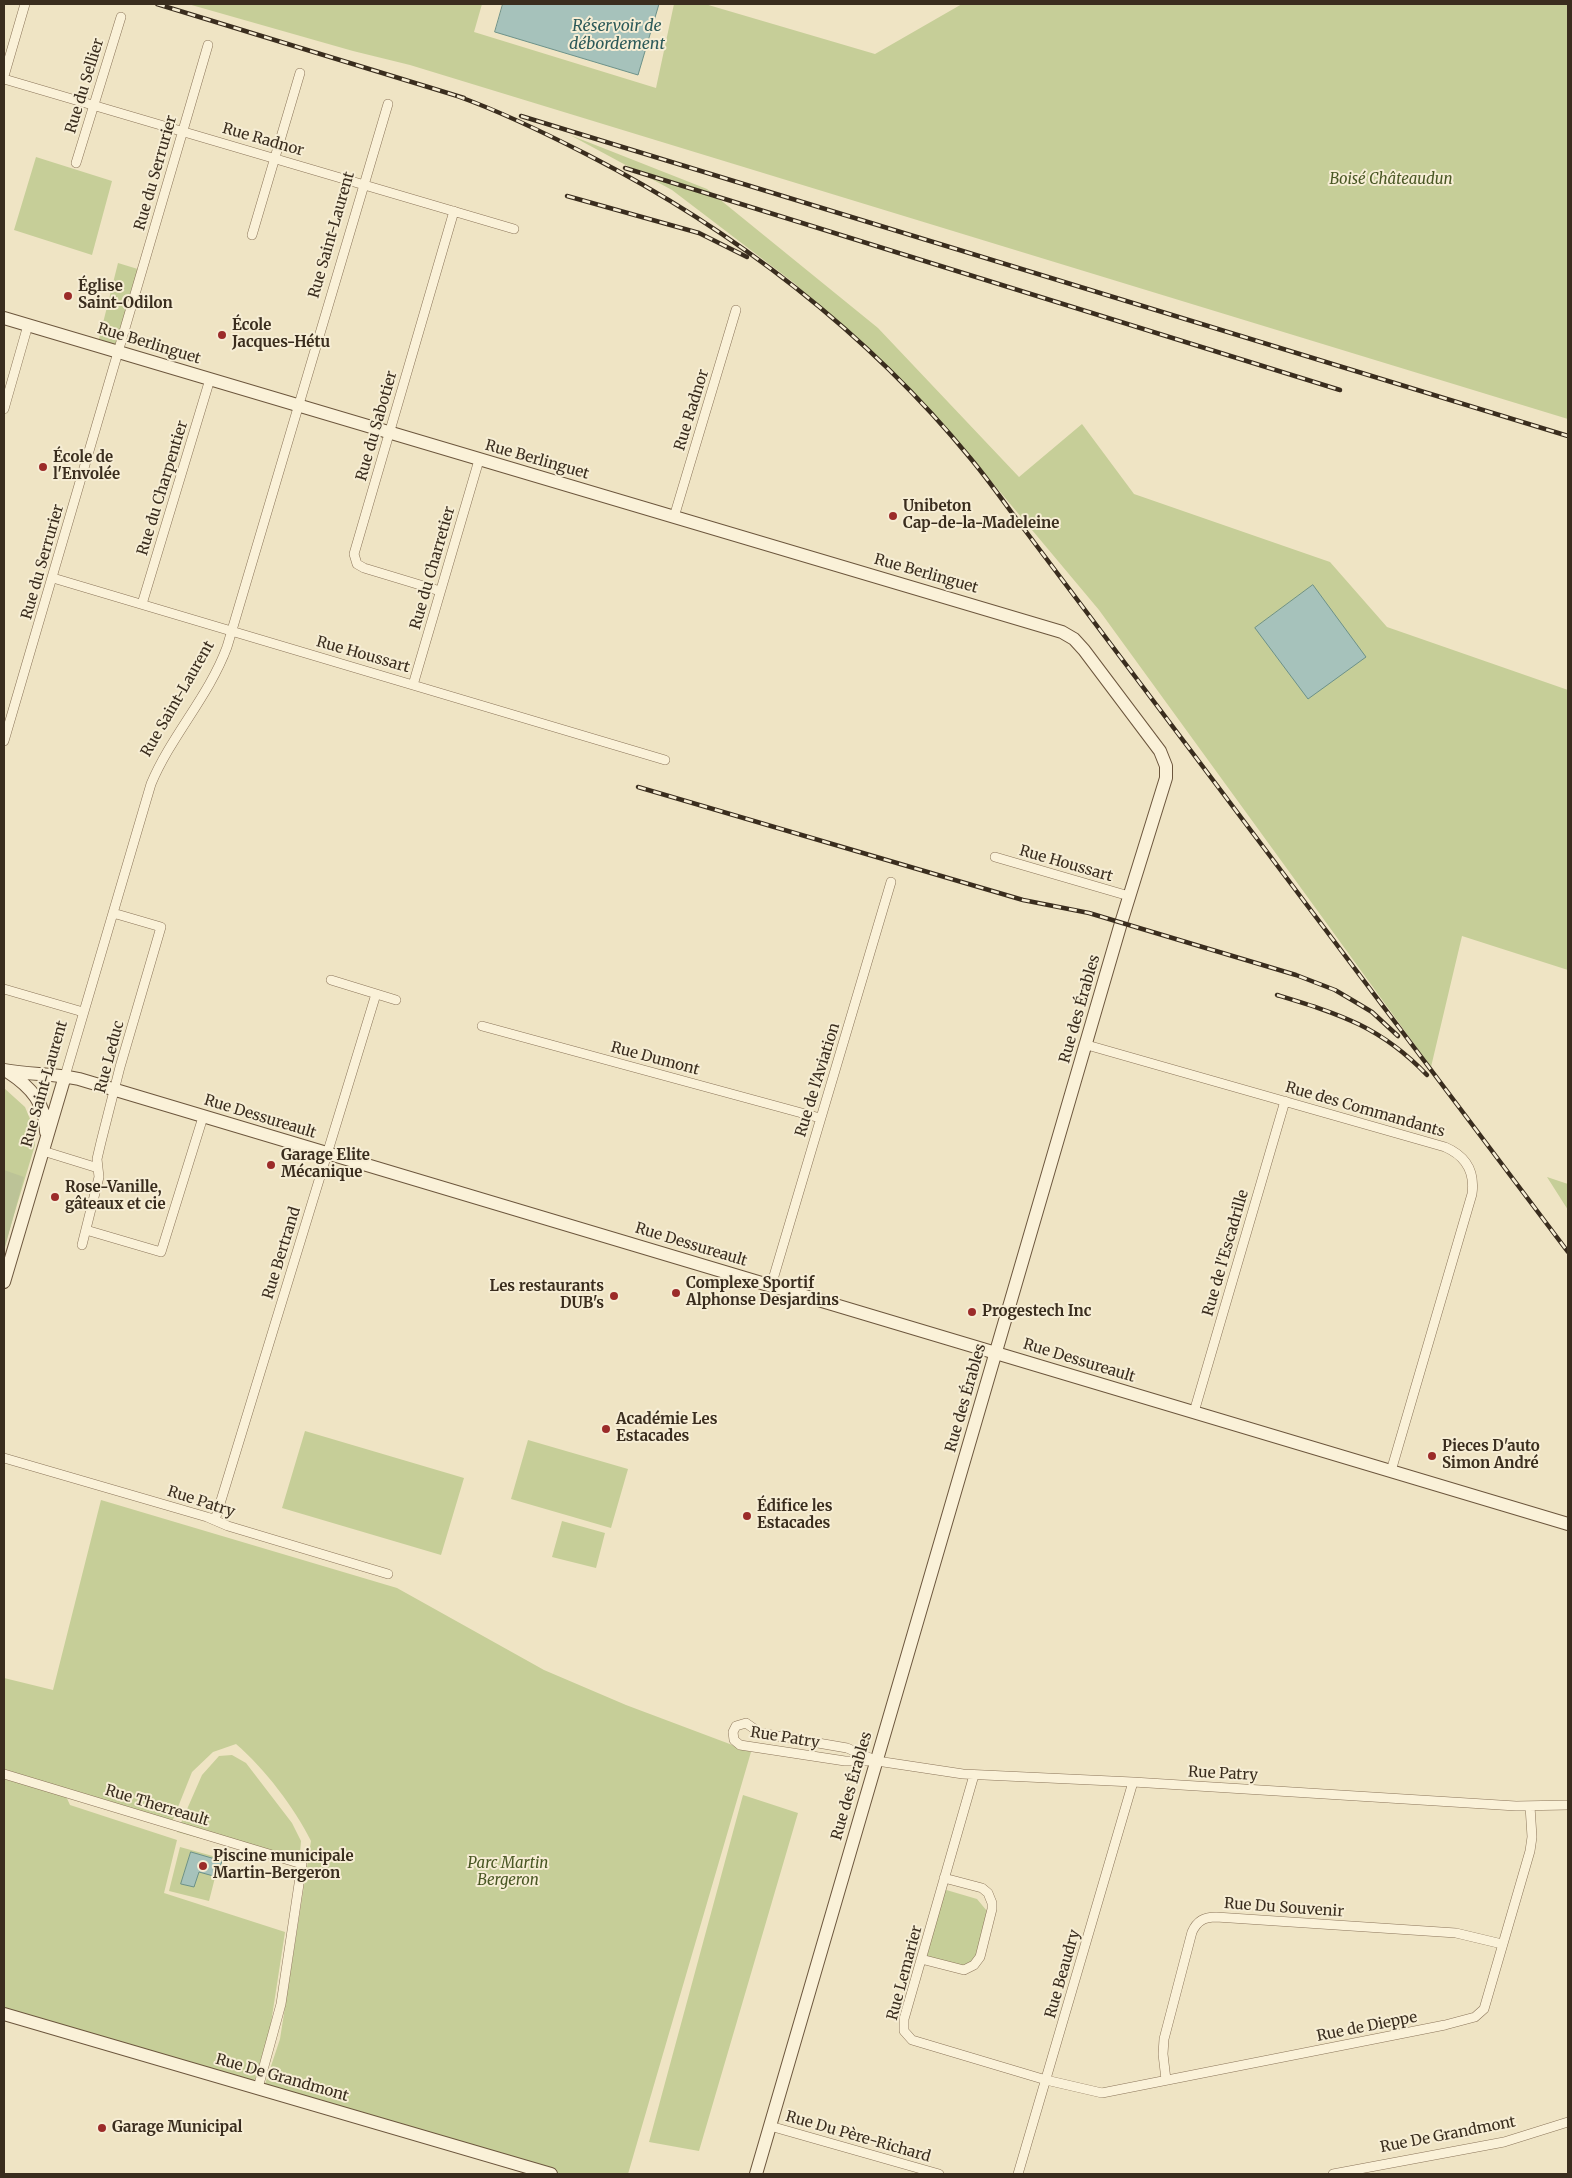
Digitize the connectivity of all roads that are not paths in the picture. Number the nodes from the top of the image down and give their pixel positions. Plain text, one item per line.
1 (25, 4) edge
2 (120, 16) dead end
3 (208, 44) dead end
4 (300, 73) dead end
5 (4, 78) edge
6 (94, 104) junction
7 (388, 104) dead end
8 (183, 131) junction
9 (275, 158) junction
10 (76, 164) dead end
11 (364, 184) junction
12 (454, 211) junction
13 (514, 229) dead end
14 (252, 235) dead end
15 (736, 310) dead end
16 (4, 318) edge
17 (28, 325) junction
18 (118, 352) junction
19 (210, 379) junction
20 (299, 406) junction
21 (4, 409) edge
22 (389, 433) junction
23 (479, 460) junction
24 (674, 517) junction
25 (52, 578) junction
26 (440, 590) junction
27 (142, 604) junction
28 (232, 631) junction
29 (1062, 632) joint
30 (413, 685) junction
31 (4, 741) edge
32 (665, 760) dead end
33 (995, 857) dead end
34 (891, 882) dead end
35 (1129, 896) junction
36 (112, 913) junction
37 (331, 980) dead end
38 (4, 988) edge
39 (376, 994) junction
40 (396, 1000) dead end
41 (83, 1012) junction
42 (482, 1026) dead end
43 (1087, 1045) junction
44 (4, 1070) edge
45 (65, 1076) junction
46 (115, 1090) junction
47 (1285, 1101) junction
48 (202, 1116) junction
49 (820, 1118) junction
50 (44, 1146) junction
51 (326, 1153) junction
52 (98, 1168) junction
53 (86, 1230) junction
54 (82, 1245) dead end
55 (4, 1282) edge
56 (771, 1286) junction
57 (996, 1353) junction
58 (1194, 1412) junction
59 (4, 1458) edge
60 (1391, 1471) junction
61 (215, 1520) junction
62 (1568, 1524) edge
63 (388, 1574) dead end
64 (877, 1761) junction
65 (4, 1774) edge
66 (974, 1775) junction
67 (1133, 1782) junction
68 (1568, 1805) edge
69 (1530, 1806) junction
70 (944, 1878) junction
71 (1502, 1944) junction
72 (921, 1959) junction
73 (4, 2014) edge
74 (1046, 2080) junction
75 (1166, 2080) junction
76 (258, 2088) junction
77 (1568, 2122) edge
78 (770, 2126) junction
79 (551, 2174) edge
80 (756, 2174) edge
81 (939, 2174) edge
82 (1018, 2174) edge
83 (1333, 2174) edge

1 - 5 street
2 - 6 street, Rue du Sellier
3 - 8 street, Rue du Serrurier
4 - 9 street
5 - 6 street, Rue Radnor
6 - 8 street, Rue Radnor
6 - 10 street, Rue du Sellier
7 - 11 street, Rue Saint-Laurent
8 - 9 street, Rue Radnor
8 - 18 street, Rue du Serrurier
9 - 11 street, Rue Radnor
9 - 14 street
11 - 12 street, Rue Radnor
11 - 20 street, Rue Saint-Laurent
12 - 13 street, Rue Radnor
12 - 22 street, Rue du Sabotier
15 - 24 street, Rue Radnor
16 - 17 street, Rue Berlinguet
17 - 18 street, Rue Berlinguet
17 - 21 street
18 - 19 street, Rue Berlinguet
18 - 25 street, Rue du Serrurier
19 - 20 street, Rue Berlinguet
19 - 27 street, Rue du Charpentier
20 - 22 street, Rue Berlinguet
20 - 28 street, Rue Saint-Laurent
22 - 23 street, Rue Berlinguet
22 - 26 street, Rue du Sabotier
23 - 24 street, Rue Berlinguet
23 - 26 street, Rue du Charretier
24 - 29 street, Rue Berlinguet
25 - 27 street, Rue Houssart
25 - 31 street, Rue du Serrurier
26 - 30 street, Rue du Charretier
27 - 28 street, Rue Houssart
28 - 30 street, Rue Houssart
28 - 36 street, Rue Saint-Laurent
29 - 35 street, Rue des Érables
30 - 32 street, Rue Houssart
33 - 35 street, Rue Houssart
34 - 49 street, Rue de l'Aviation
35 - 43 street, Rue des Érables
36 - 41 street, Rue Saint-Laurent
36 - 46 street, Rue Leduc
37 - 39 street
38 - 41 street
39 - 40 street
39 - 51 street, Rue Bertrand
41 - 45 street, Rue Saint-Laurent
42 - 49 street, Rue Dumont
43 - 47 street, Rue des Commandants
43 - 57 street, Rue des Érables
44 - 45 street, Rue Dessureault
44 - 50 street
45 - 46 street, Rue Dessureault
45 - 50 street, Rue Saint-Laurent
46 - 48 street, Rue Dessureault
46 - 52 street, Rue Leduc
47 - 58 street, Rue de l'Escadrille
47 - 60 street, Rue des Commandants
48 - 51 street, Rue Dessureault
48 - 53 street
49 - 56 street, Rue de l'Aviation
50 - 52 street
50 - 55 street, Rue Saint-Laurent
51 - 56 street, Rue Dessureault
51 - 61 street, Rue Bertrand
52 - 53 street, Rue Leduc
53 - 54 street, Rue Leduc
56 - 57 street, Rue Dessureault
57 - 58 street, Rue Dessureault
57 - 64 street, Rue des Érables
58 - 60 street, Rue Dessureault
59 - 61 street, Rue Patry
60 - 62 street, Rue Dessureault
61 - 63 street, Rue Patry
64 - 64 street, Rue Patry
64 - 66 street, Rue Patry
64 - 78 street, Rue des Érables
65 - 76 street, Rue Therreault
66 - 67 street, Rue Patry
66 - 70 street, Rue Lemarier
67 - 69 street, Rue Patry
67 - 74 street, Rue Beaudry
68 - 69 street, Rue Patry
69 - 71 street, Rue de Dieppe
70 - 72 street, Rue Lemarier
70 - 72 street
71 - 75 street, Rue de Dieppe
71 - 75 street, Rue Du Souvenir
72 - 74 street, Rue Lemarier
73 - 76 street, Rue De Grandmont
74 - 75 street, Rue de Dieppe
74 - 82 street, Rue Beaudry
76 - 79 street, Rue De Grandmont
77 - 83 street, Rue De Grandmont
78 - 80 street, Rue des Érables
78 - 81 street, Rue Du Père-Richard

